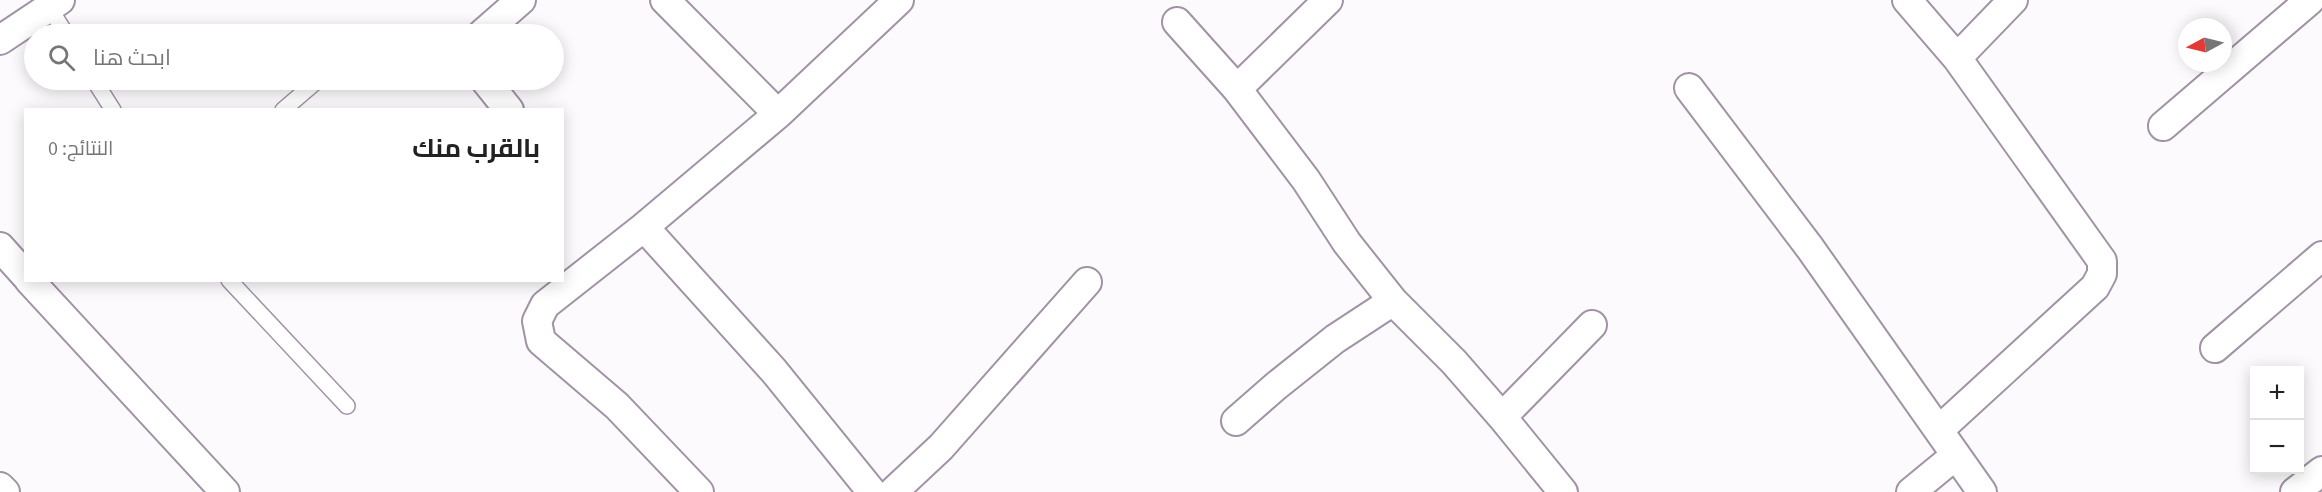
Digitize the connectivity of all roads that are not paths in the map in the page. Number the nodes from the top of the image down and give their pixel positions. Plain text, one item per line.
1 (521, 0) edge
2 (665, 0) edge
3 (899, 0) edge
4 (1328, 0) edge
5 (1907, 0) edge
6 (2013, 0) edge
7 (2310, 0) edge
8 (55, 4) edge
9 (1177, 22) dead end
10 (24, 24) edge
11 (24, 24) edge
12 (62, 24) edge
13 (493, 24) edge
14 (0, 40) edge
15 (1957, 58) junction
16 (1689, 88) dead end
17 (1237, 89) junction
18 (100, 90) edge
19 (307, 90) edge
20 (493, 90) edge
21 (112, 108) edge
22 (286, 108) edge
23 (507, 108) edge
24 (778, 114) junction
25 (2163, 126) dead end
26 (644, 227) junction
27 (0, 247) edge
28 (2322, 256) edge
29 (24, 274) edge
30 (31, 282) edge
31 (231, 282) edge
32 (1087, 282) dead end
33 (1393, 301) junction
34 (1592, 326) dead end
35 (2215, 348) dead end
36 (347, 406) dead end
37 (1502, 417) junction
38 (1236, 421) dead end
39 (1939, 430) junction
40 (1956, 455) junction
41 (2322, 471) edge
42 (0, 487) edge
43 (4, 492) edge
44 (225, 492) edge
45 (699, 492) edge
46 (872, 492) edge
47 (893, 492) edge
48 (1563, 492) edge
49 (1911, 492) edge
50 (1982, 492) edge
51 (2295, 492) edge

1 - 13 street
2 - 24 street
3 - 24 street
4 - 17 street
5 - 15 street
6 - 15 street
7 - 25 street
8 - 11 street
8 - 12 lane
9 - 17 street
10 - 14 street
15 - 39 street
16 - 39 street
17 - 33 street
18 - 21 lane
19 - 22 lane
20 - 23 street
24 - 26 street
26 - 45 street
26 - 46 street
27 - 29 street
28 - 35 street
30 - 44 street
31 - 36 lane
32 - 47 street
33 - 37 street
33 - 38 street
34 - 37 street
37 - 48 street
39 - 40 street
40 - 49 street
40 - 50 street
41 - 51 street
42 - 43 street

